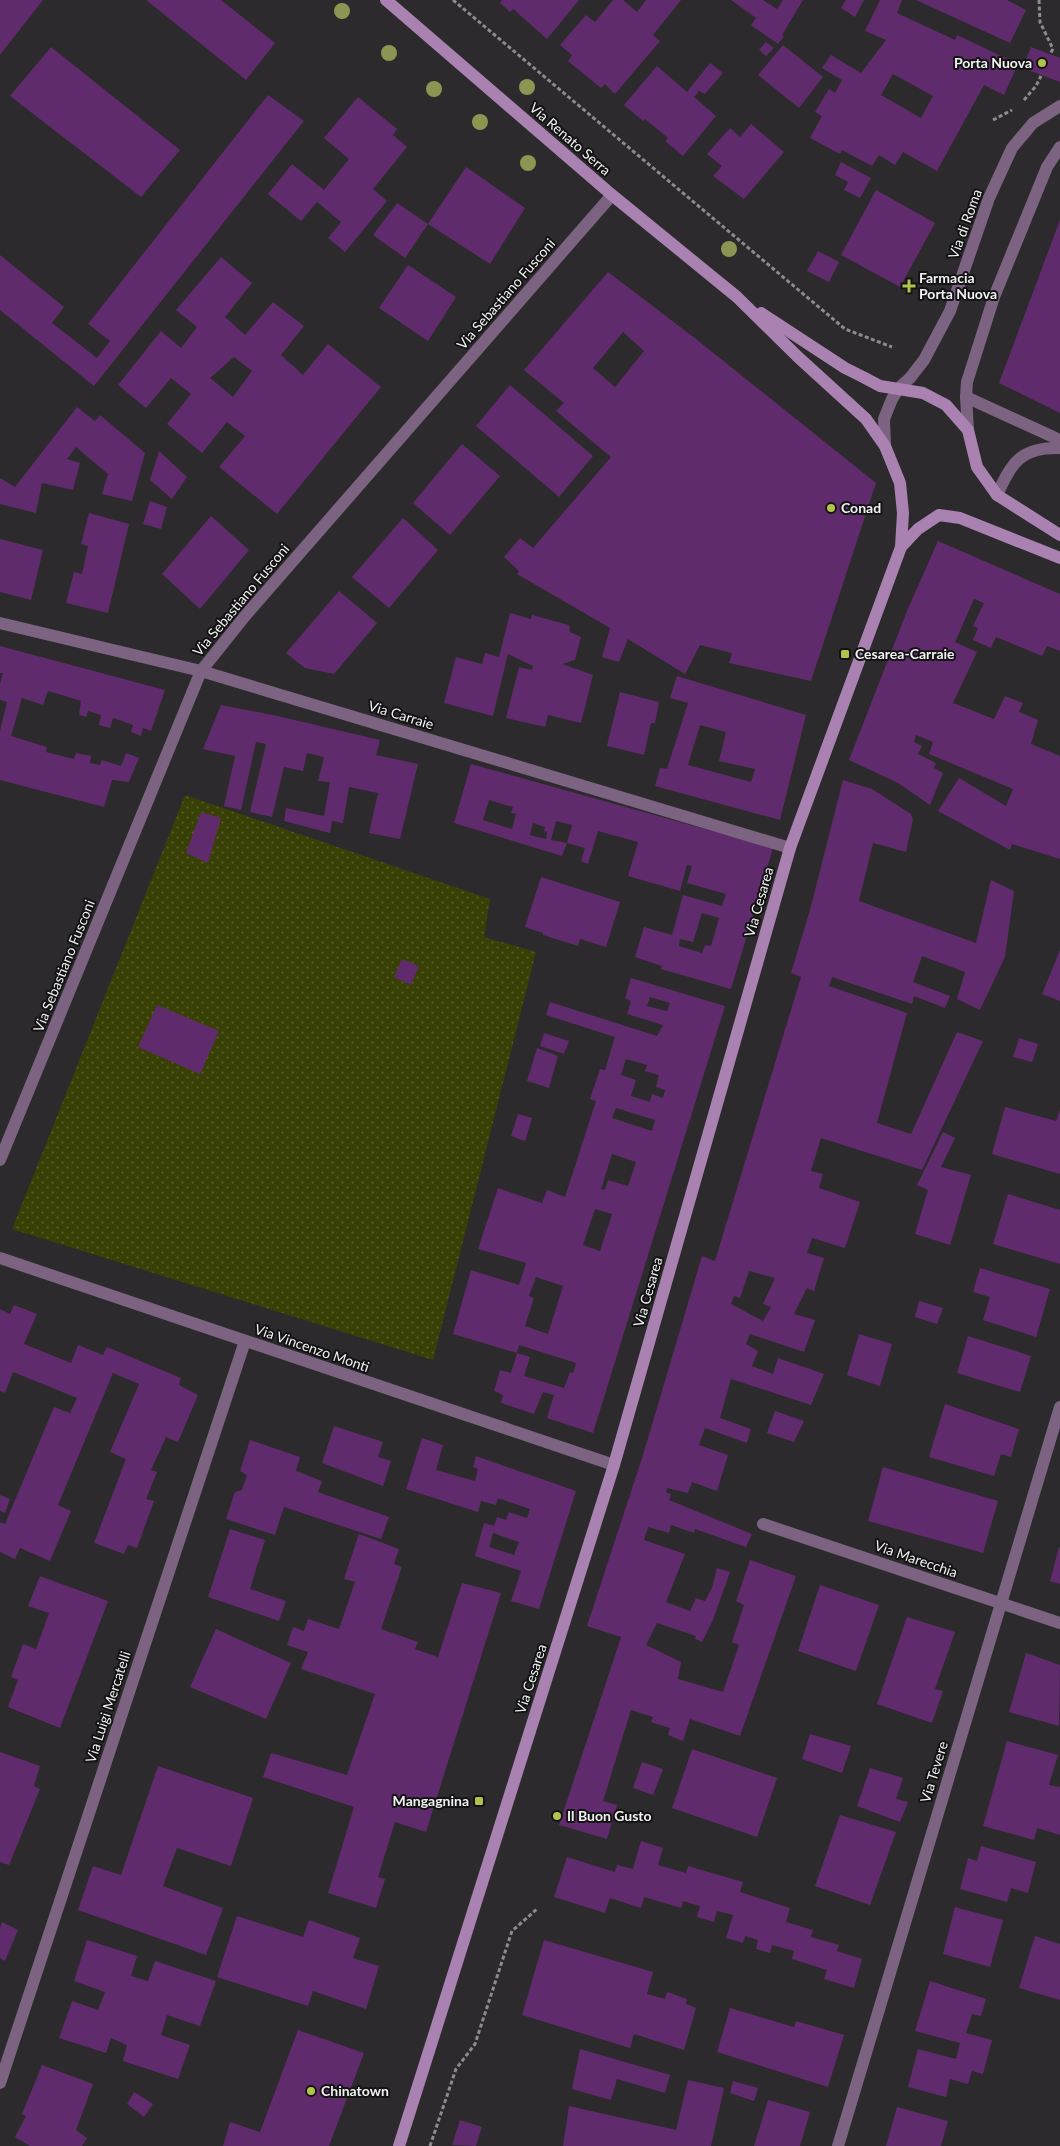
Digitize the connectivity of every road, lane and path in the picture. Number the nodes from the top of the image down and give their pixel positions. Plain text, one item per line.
1 (386, 0) edge
2 (453, 0) edge
3 (1040, 0) edge
4 (1050, 54) dead end
5 (1060, 106) edge
6 (1060, 147) edge
7 (612, 195) junction
8 (736, 297) junction
9 (892, 346) dead end
10 (899, 388) junction
11 (966, 397) junction
12 (968, 430) junction
13 (1060, 440) edge
14 (885, 446) junction
15 (1060, 448) edge
16 (997, 495) junction
17 (1060, 535) edge
18 (901, 547) junction
19 (1060, 558) edge
20 (0, 623) edge
21 (201, 671) junction
22 (790, 848) junction
23 (0, 1160) edge
24 (0, 1258) edge
25 (245, 1341) junction
26 (1060, 1407) edge
27 (614, 1465) junction
28 (763, 1524) dead end
29 (1001, 1603) junction
30 (1060, 1623) edge
31 (537, 1909) dead end
32 (0, 2083) edge
33 (398, 2146) edge
34 (430, 2146) edge
35 (838, 2146) edge

1 - 7 street, Via Renato Serra
2 - 9 path
3 - 4 path
5 - 10 street, Via di Roma
6 - 11 street
7 - 8 street, Via Renato Serra
7 - 21 street, Via Sebastiano Fusconi
8 - 10 street, Via Renato Serra
8 - 14 street, Via Renato Serra
10 - 12 street, Via Renato Serra
10 - 14 street, Via di Roma
11 - 12 street
11 - 13 street
12 - 16 street
14 - 18 street, Via Cesarea
15 - 16 street
16 - 17 street
18 - 19 street
18 - 22 street, Via Cesarea
20 - 21 street, Via Carraie
21 - 22 street, Via Carraie
21 - 23 street, Via Sebastiano Fusconi
22 - 27 street, Via Cesarea
24 - 25 street, Via Vincenzo Monti
25 - 27 street, Via Vincenzo Monti
25 - 32 street, Via Luigi Mercatelli
26 - 29 street, Via Tevere
27 - 33 street, Via Cesarea
28 - 29 street, Via Marecchia
29 - 30 street, Via Marecchia
29 - 35 street, Via Tevere
31 - 34 path

